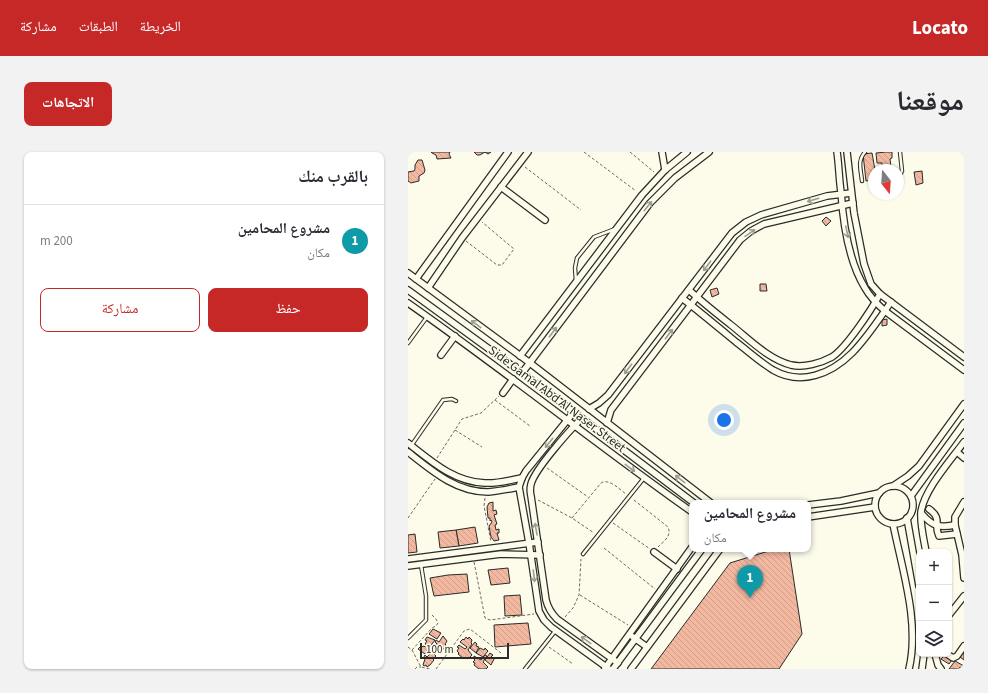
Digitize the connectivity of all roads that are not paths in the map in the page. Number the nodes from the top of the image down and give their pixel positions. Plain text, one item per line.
1 (508, 152) edge
2 (528, 152) edge
3 (662, 152) edge
4 (679, 152) edge
5 (709, 152) edge
6 (837, 152) edge
7 (847, 152) edge
8 (865, 152) edge
9 (900, 152) edge
10 (686, 153) edge
11 (901, 164) edge
12 (665, 170) junction
13 (862, 181) dead end
14 (501, 187) junction
15 (851, 193) junction
16 (841, 194) junction
17 (853, 203) junction
18 (842, 204) junction
19 (624, 216) junction
20 (544, 220) dead end
21 (634, 224) junction
22 (615, 228) junction
23 (408, 273) edge
24 (416, 279) junction
25 (576, 281) junction
26 (428, 288) junction
27 (408, 290) edge
28 (688, 290) junction
29 (880, 294) junction
30 (696, 297) junction
31 (682, 298) junction
32 (875, 302) junction
33 (891, 302) junction
34 (408, 303) edge
35 (691, 305) junction
36 (885, 311) junction
37 (428, 317) junction
38 (464, 330) junction
39 (457, 337) junction
40 (408, 343) edge
41 (441, 355) dead end
42 (520, 356) junction
43 (964, 357) edge
44 (530, 364) junction
45 (964, 370) edge
46 (522, 374) junction
47 (513, 379) junction
48 (503, 393) dead end
49 (456, 401) dead end
50 (964, 404) edge
51 (589, 409) junction
52 (573, 413) junction
53 (581, 418) junction
54 (567, 420) junction
55 (607, 423) junction
56 (964, 423) edge
57 (574, 426) junction
58 (964, 442) edge
59 (410, 445) edge
60 (408, 452) edge
61 (957, 452) junction
62 (964, 458) edge
63 (522, 478) junction
64 (644, 478) junction
65 (893, 486) junction
66 (519, 487) junction
67 (879, 493) junction
68 (911, 496) junction
69 (690, 500) edge
70 (707, 500) edge
71 (964, 502) edge
72 (811, 506) edge
73 (875, 507) junction
74 (928, 509) dead end
75 (689, 510) edge
76 (921, 514) junction
77 (811, 517) edge
78 (907, 518) junction
79 (893, 524) junction
80 (955, 525) junction
81 (937, 526) junction
82 (957, 534) junction
83 (538, 542) junction
84 (529, 543) junction
85 (926, 549) edge
86 (689, 551) edge
87 (654, 552) road end
88 (700, 552) edge
89 (718, 552) edge
90 (531, 554) junction
91 (583, 554) road end
92 (540, 555) junction
93 (963, 555) edge
94 (408, 559) edge
95 (421, 565) junction
96 (408, 566) edge
97 (677, 569) junction
98 (964, 578) edge
99 (919, 585) edge
100 (964, 596) edge
101 (952, 611) edge
102 (556, 630) junction
103 (630, 634) junction
104 (408, 638) edge
105 (636, 639) junction
106 (964, 646) edge
107 (647, 647) junction
108 (924, 657) edge
109 (937, 657) edge
110 (952, 657) edge
111 (611, 659) junction
112 (618, 663) junction
113 (606, 668) edge
114 (525, 669) edge
115 (613, 669) edge
116 (631, 669) edge
117 (909, 669) edge
118 (922, 669) edge
119 (941, 669) edge

1 - 24 street
2 - 14 street
3 - 12 street
4 - 10 street
21 -> 5 street
6 - 16 street
7 - 15 street
8 - 13 lane
9 - 11 lane
10 - 12 street
12 - 19 street
14 - 20 street
14 - 26 street
15 - 16 street
15 - 17 street
16 - 18 street
16 -> 28 street
17 - 18 street
17 - 29 street
30 -> 18 street
18 -> 32 street
19 - 21 street
19 - 22 street
44 -> 21 street
22 - 25 street
22 - 25 lane
23 - 24 street
24 - 26 street
25 - 42 street
42 -> 26 street
27 - 38 street
28 - 30 street
28 - 31 street
29 - 32 street
29 - 33 street
30 - 32 street
30 - 35 street
31 - 35 street
31 -> 51 street
32 - 36 street
33 - 36 street
33 - 43 street
34 - 37 street, Side Gamal Abd Al Naser Street
35 - 36 street
55 -> 35 street
36 - 45 street
37 - 39 street, Side Gamal Abd Al Naser Street
37 - 40 lane
38 - 39 street
38 - 46 street
39 - 41 street
39 - 47 street, Side Gamal Abd Al Naser Street
42 - 44 street
44 - 46 street
44 - 51 street
46 - 52 street
47 - 48 street
47 - 54 street, Side Gamal Abd Al Naser Street
49 - 59 lane
50 - 65 street
51 - 55 street
52 - 53 street
52 - 54 street
53 - 57 street
53 - 69 street
54 - 57 street, Side Gamal Abd Al Naser Street
54 -> 63 street
70 -> 55 street
56 - 68 street
57 -> 64 street, Side Gamal Abd Al Naser Street
83 -> 57 street
58 - 61 street
59 - 63 street
60 - 66 street
61 - 62 street
61 - 76 street
63 - 66 street
64 - 75 street, Side Gamal Abd Al Naser Street
64 - 91 lane
65 - 67 street
65 - 68 street
66 - 84 street
67 - 72 street
67 - 73 street
68 - 78 street
71 - 80 street
73 - 77 street
73 - 79 street
74 - 81 street
76 - 81 street
76 - 85 street
78 - 79 street
78 - 99 street
79 - 117 street
80 - 81 street
80 - 82 street
81 - 82 street
82 - 93 street
83 - 84 street
83 - 92 street
84 - 90 street
84 - 94 street
86 - 97 street
87 - 97 street
88 - 105 street
89 - 107 street
90 - 92 street
90 - 95 street
90 -> 102 street
111 -> 92 street
93 - 98 street
95 - 96 street
95 - 104 lane
97 - 103 street
100 - 101 street
102 - 113 street
102 - 114 lane
103 - 105 street
103 - 111 street
105 - 107 street
105 - 112 street
106 - 110 street
107 - 116 street
108 - 118 street
109 - 119 street
111 - 112 street
111 - 113 street
112 - 115 street

